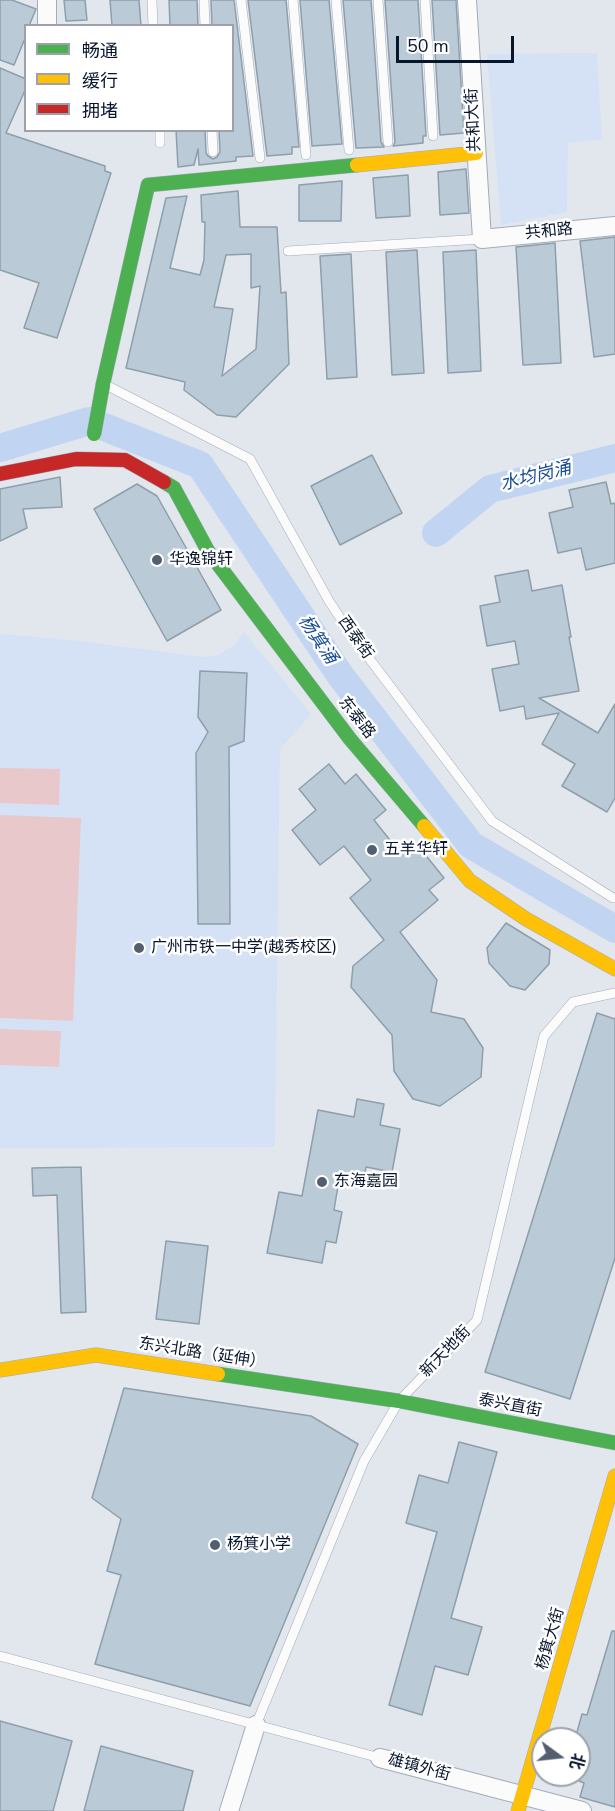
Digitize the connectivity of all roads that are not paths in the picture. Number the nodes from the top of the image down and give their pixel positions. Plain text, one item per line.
1 (47, 0) edge
2 (152, 0) edge
3 (204, 0) edge
4 (241, 0) edge
5 (293, 0) edge
6 (336, 0) edge
7 (378, 0) edge
8 (425, 0) edge
9 (467, 0) edge
10 (47, 24) edge
11 (153, 24) edge
12 (205, 24) edge
13 (160, 132) edge
14 (212, 132) edge
15 (433, 136) dead end
16 (388, 142) dead end
17 (160, 143) dead end
18 (349, 150) dead end
19 (213, 152) dead end
20 (476, 153) junction
21 (306, 155) dead end
22 (260, 158) dead end
23 (615, 226) edge
24 (482, 239) junction
25 (288, 251) dead end
26 (104, 384) junction
27 (89, 459) junction
28 (0, 474) edge
29 (613, 898) dead end
30 (615, 969) edge
31 (614, 992) edge
32 (0, 1370) edge
33 (399, 1401) junction
34 (615, 1443) edge
35 (615, 1476) edge
36 (0, 1656) edge
37 (255, 1725) junction
38 (380, 1758) joint
39 (520, 1803) edge
40 (229, 1811) edge
41 (582, 1811) edge

1 - 10 street
2 - 11 lane
3 - 12 lane
4 - 22 lane
5 - 21 lane
6 - 18 lane
7 - 16 lane
8 - 15 lane
9 - 20 street, 共和大街
13 - 17 lane
14 - 19 lane
20 - 24 street, 共和大街
20 - 26 street
23 - 24 street, 共和路
24 - 25 lane
26 - 27 street, bridge
26 - 29 lane, 西泰街
27 - 28 street, 东泰路
27 - 30 street, 东泰路
31 - 33 lane, 新天地街
32 - 33 street, 东兴北路（延伸）
33 - 34 street, 泰兴直街
33 - 37 lane, 新天地街
35 - 39 street, 杨箕大街
36 - 37 lane, 雄镇外街
37 - 38 lane, 雄镇外街
37 - 40 street
38 - 39 street, 雄镇外街
39 - 41 street, 雄镇外街

